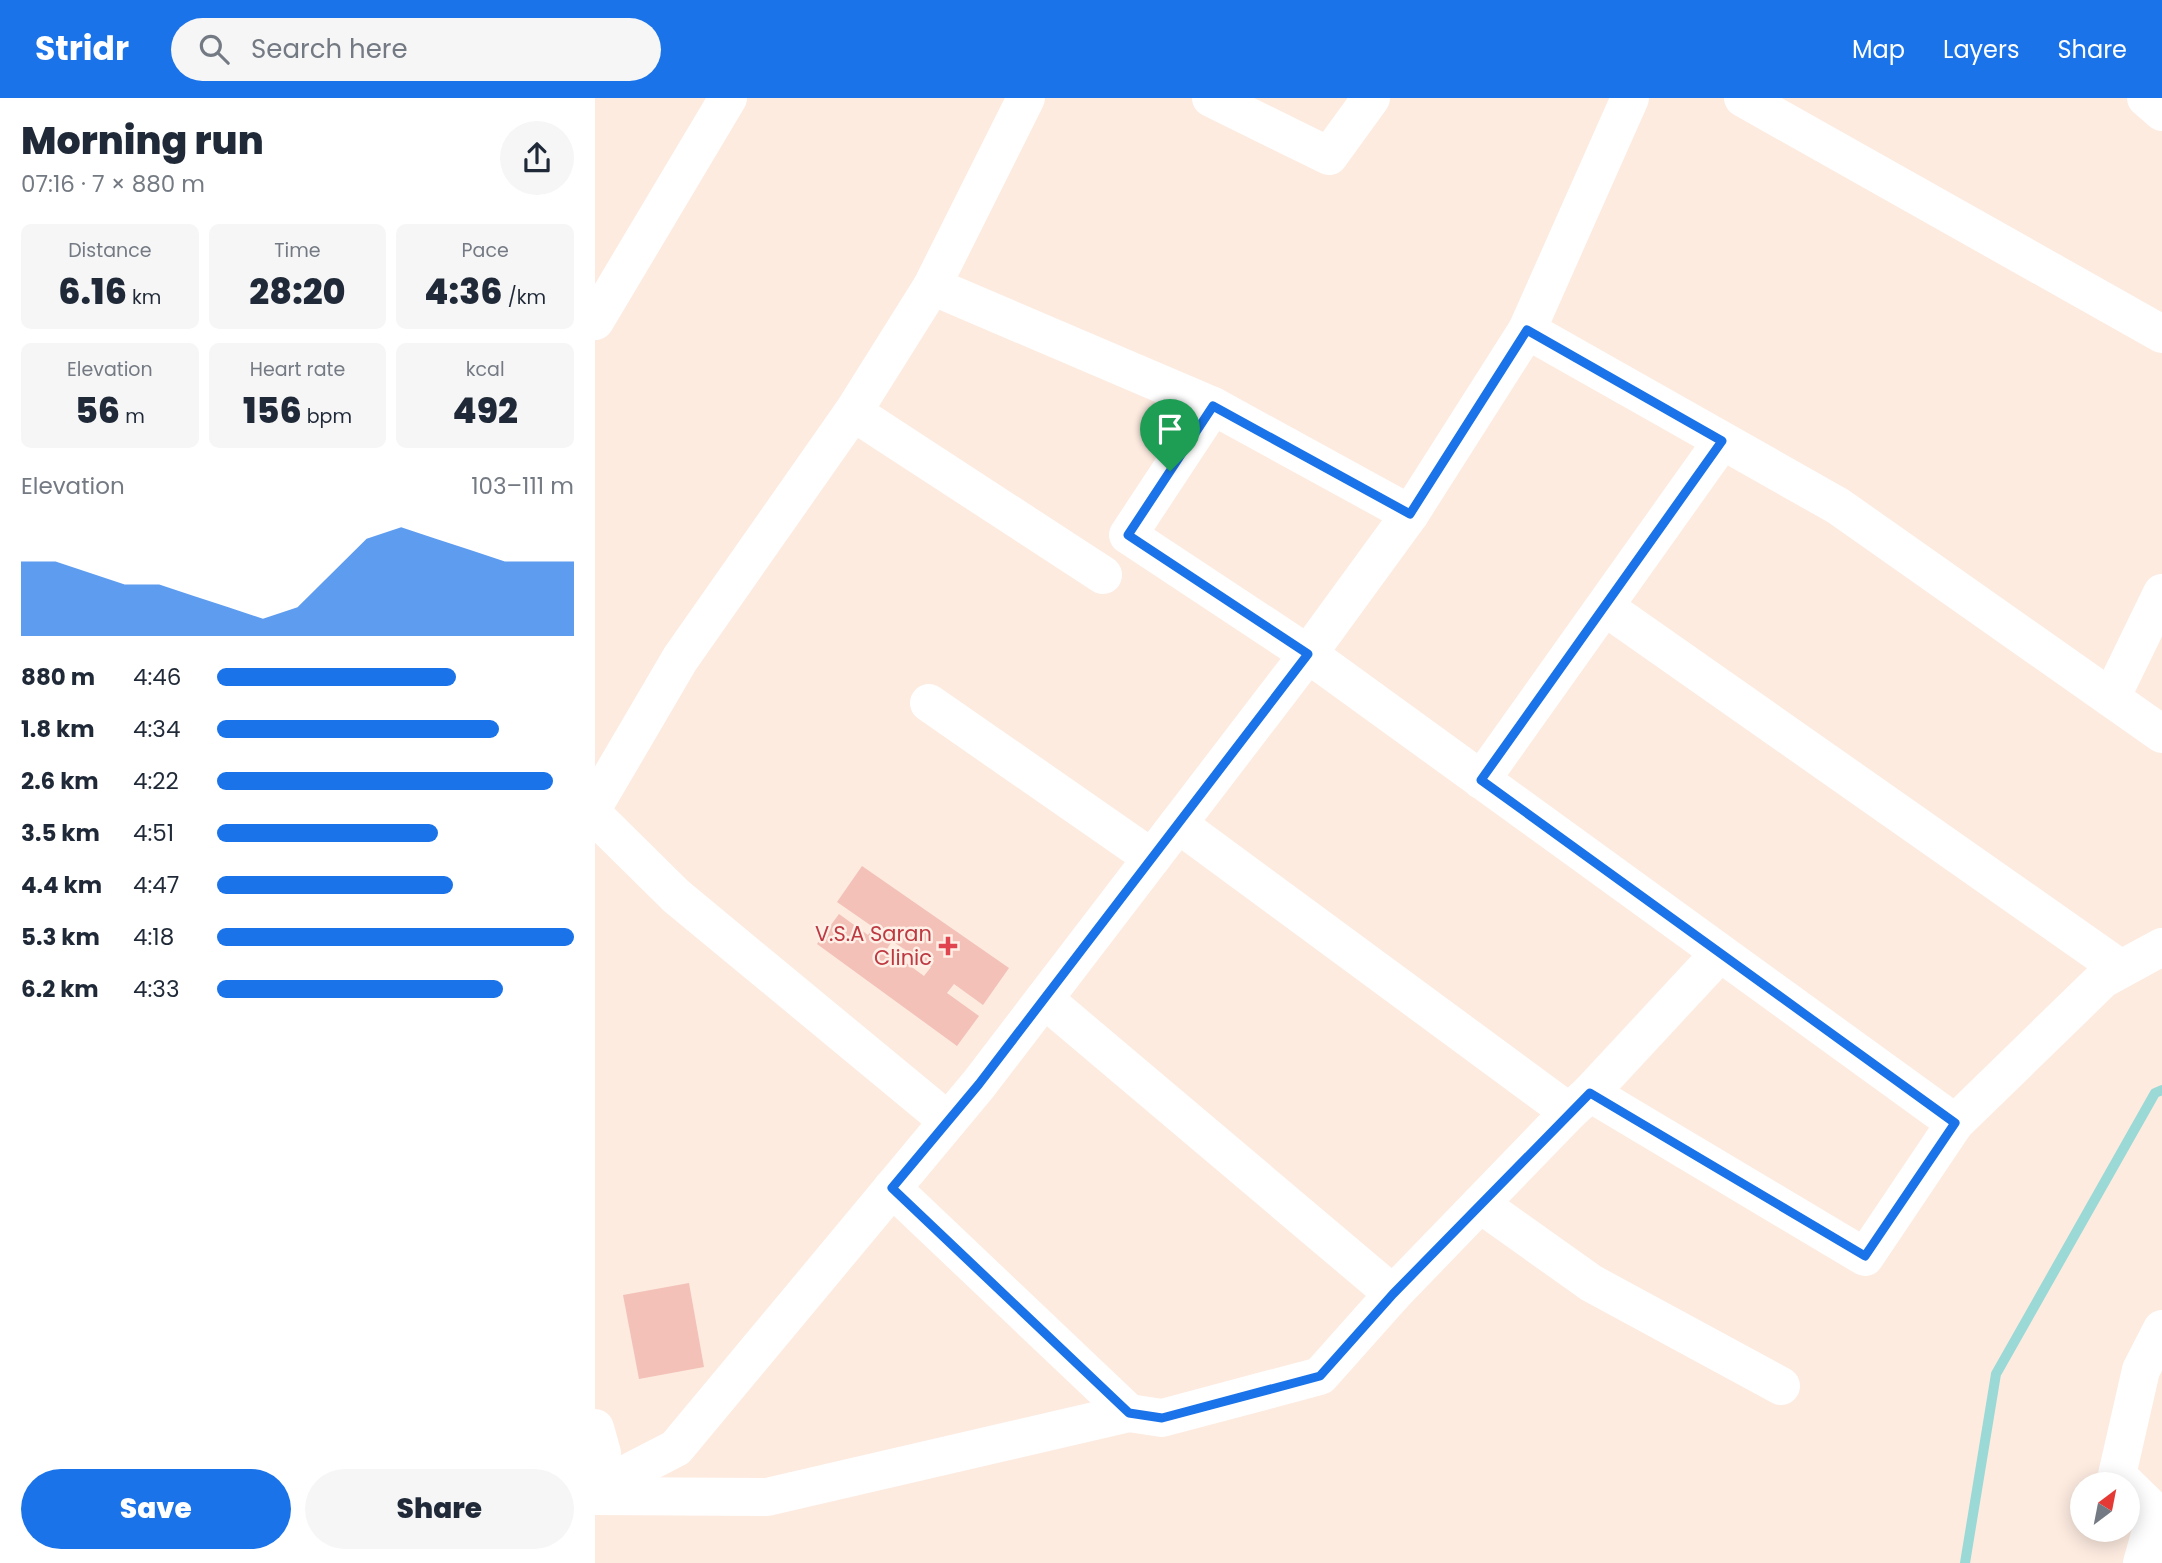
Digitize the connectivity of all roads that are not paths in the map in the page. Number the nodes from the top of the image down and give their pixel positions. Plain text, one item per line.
1 (728, 98) edge
2 (1027, 98) edge
3 (1211, 98) edge
4 (1371, 98) edge
5 (1630, 98) edge
6 (1743, 98) edge
7 (2146, 98) edge
8 (2162, 112) edge
9 (932, 286) junction
10 (595, 321) edge
11 (1527, 330) junction
12 (2162, 334) edge
13 (1213, 406) junction
14 (853, 412) junction
15 (1722, 441) junction
16 (1410, 514) junction
17 (1103, 575) dead end
18 (2162, 593) edge
19 (1605, 607) junction
20 (1308, 654) junction
21 (2111, 698) junction
22 (929, 703) dead end
23 (2162, 734) edge
24 (1481, 780) junction
25 (595, 804) edge
26 (595, 816) edge
27 (1178, 824) junction
28 (1152, 858) junction
29 (2162, 947) edge
30 (1720, 953) junction
31 (2121, 969) junction
32 (1044, 999) junction
33 (1580, 1102) junction
34 (948, 1121) junction
35 (1955, 1123) junction
36 (892, 1188) junction
37 (1480, 1204) junction
38 (1393, 1294) junction
39 (2162, 1329) edge
40 (1781, 1386) dead end
41 (1129, 1413) junction
42 (595, 1429) edge
43 (595, 1469) edge
44 (2118, 1472) edge
45 (595, 1490) edge
46 (595, 1496) edge
47 (2140, 1496) edge
48 (2159, 1513) edge
49 (2142, 1563) edge

1 - 10 street
2 - 9 street
3 - 4 street
5 - 11 street
6 - 12 street
7 - 8 street
9 - 13 street
9 - 14 street
11 - 15 street
11 - 16 street
13 - 16 street
13 - 20 street
14 - 17 street
14 - 25 street
15 - 19 street
15 - 21 street
16 - 20 street
18 - 21 street
19 - 24 street
19 - 31 street
20 - 24 street
20 - 27 street
21 - 23 street
22 - 28 street
24 - 30 street
26 - 34 street
27 - 28 street
27 - 33 street
28 - 32 street
29 - 31 street
30 - 33 street
30 - 35 street
31 - 35 street
32 - 34 street
32 - 38 street
33 - 35 street
33 - 37 street
34 - 36 street
36 - 41 street
36 - 45 street
37 - 38 street
37 - 40 street
38 - 41 street
39 - 44 street
41 - 46 street
42 - 43 street
47 - 48 street
48 - 49 street

